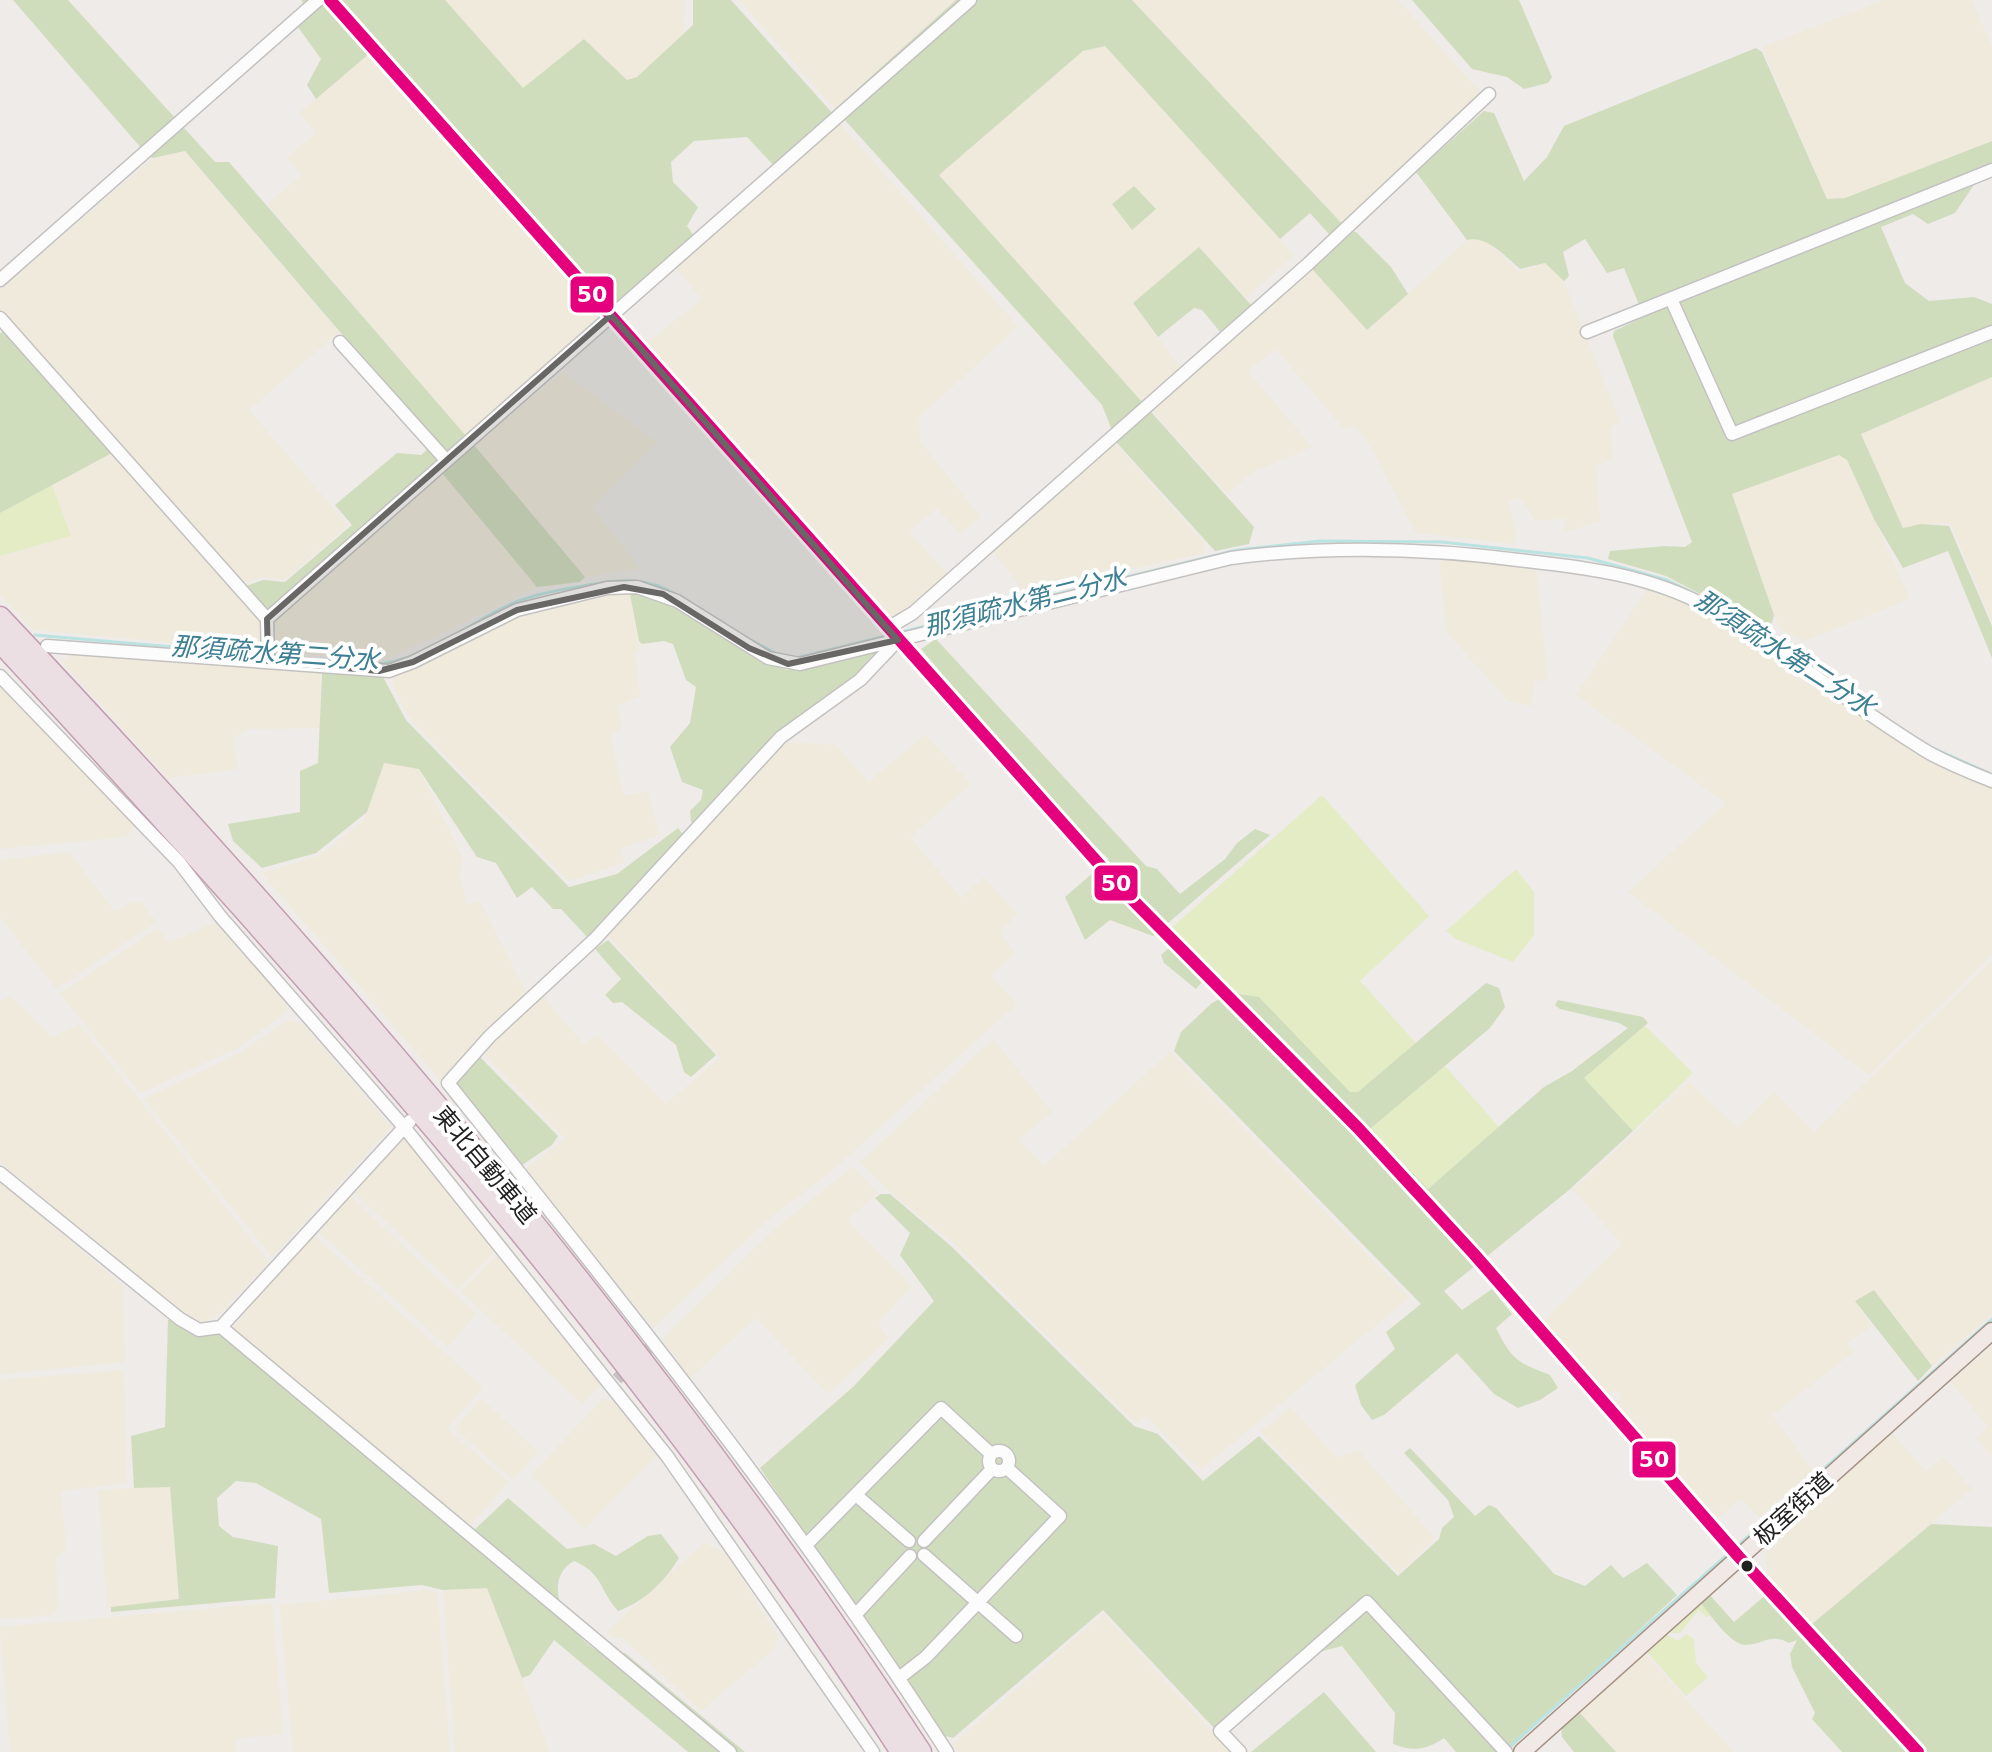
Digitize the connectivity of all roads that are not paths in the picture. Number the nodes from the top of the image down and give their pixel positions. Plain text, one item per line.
1 (318, 0) edge
2 (330, 0) edge
3 (970, 0) edge
4 (1489, 94) dead end
5 (1992, 170) edge
6 (0, 280) edge
7 (1671, 299) junction
8 (611, 315) junction
9 (0, 318) edge
10 (1587, 332) dead end
11 (1992, 332) edge
12 (340, 342) dead end
13 (446, 460) junction
14 (0, 617) edge
15 (267, 619) junction
16 (888, 628) junction
17 (898, 640) junction
18 (0, 642) edge
19 (47, 646) dead end
20 (268, 661) junction
21 (0, 676) edge
22 (1992, 781) edge
23 (407, 1124) junction
24 (0, 1173) edge
25 (221, 1327) junction
26 (1992, 1331) edge
27 (991, 1454) junction
28 (1007, 1468) junction
29 (992, 1469) junction
30 (856, 1495) junction
31 (909, 1541) junction
32 (924, 1541) junction
33 (807, 1544) junction
34 (924, 1555) junction
35 (910, 1556) junction
36 (1739, 1557) junction
37 (978, 1603) junction
38 (857, 1613) junction
39 (1016, 1636) dead end
40 (899, 1678) junction
41 (730, 1752) edge
42 (873, 1752) edge
43 (901, 1752) edge
44 (921, 1752) edge
45 (947, 1752) edge
46 (1240, 1752) edge
47 (1506, 1752) edge
48 (1522, 1752) edge
49 (1918, 1752) edge

1 - 6 street
2 - 8 street
3 - 8 street
4 - 16 street
5 - 7 street
7 - 10 street
7 - 11 street
8 - 13 street
8 - 16 street
9 - 15 street
12 - 13 street
13 - 15 street
14 - 44 highway, 東北自動車道
15 - 20 street
16 - 17 street
17 - 20 street
17 - 22 street
17 - 33 street
17 - 36 street
18 - 43 highway, 東北自動車道
19 - 20 street
21 - 23 street
23 - 25 street
23 - 42 street
24 - 25 street
25 - 41 street
26 - 36 main road, 板室街道
27 - 28 street
27 - 29 street
27 - 30 street
28 - 29 street
28 - 37 street
29 - 32 street
30 - 31 street
30 - 33 street
31 - 32 street
31 - 35 street
32 - 34 street
33 - 38 street
34 - 35 street
34 - 37 street
35 - 38 street
36 - 48 main road, 板室街道
36 - 49 street
37 - 39 street
37 - 40 street
38 - 40 street
40 - 45 street
46 - 47 street

